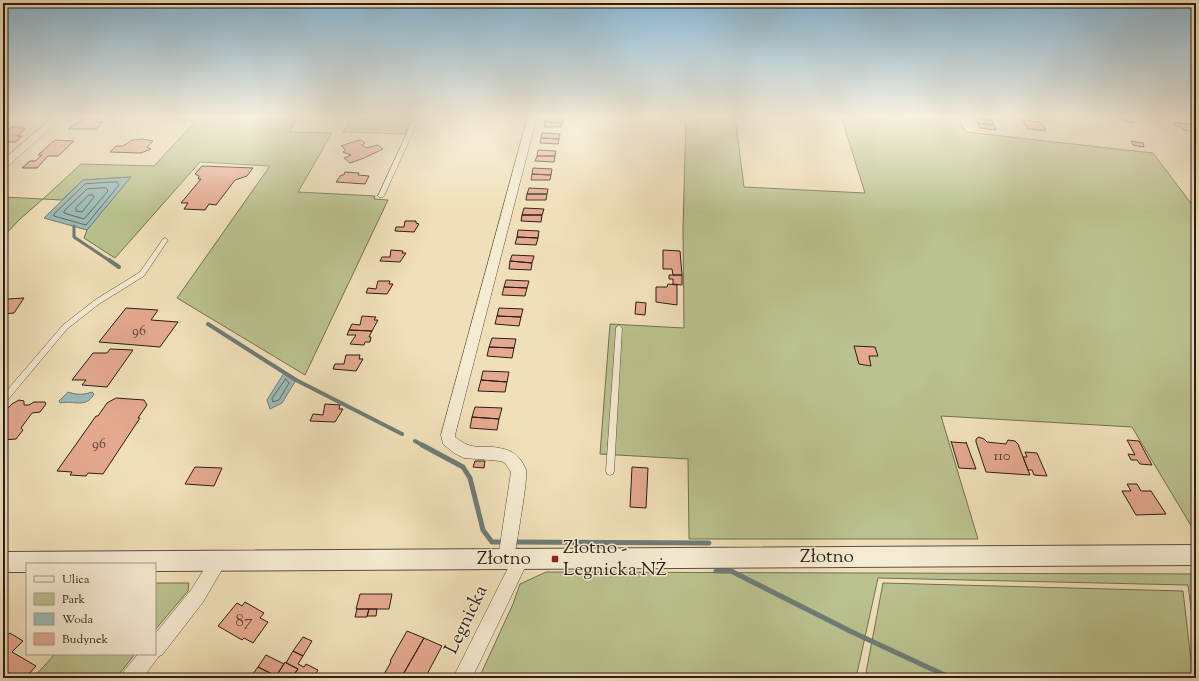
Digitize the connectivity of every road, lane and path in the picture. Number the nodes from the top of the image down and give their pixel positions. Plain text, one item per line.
1 (23, 148) edge
2 (403, 148) edge
3 (525, 148) edge
4 (3, 165) edge
5 (381, 196) dead end
6 (165, 240) dead end
7 (619, 328) dead end
8 (3, 400) edge
9 (610, 471) dead end
10 (511, 550) junction
11 (1196, 555) edge
12 (219, 561) junction
13 (3, 562) edge
14 (156, 647) edge
15 (149, 655) edge
16 (131, 678) edge
17 (462, 678) edge

1 - 4 street
2 - 5 lane
3 - 10 street, Legnicka
6 - 8 lane
7 - 9 lane
10 - 11 street, Złotno
10 - 12 street, Złotno
10 - 17 street, Legnicka
12 - 13 street, Złotno
12 - 14 street
15 - 16 street

